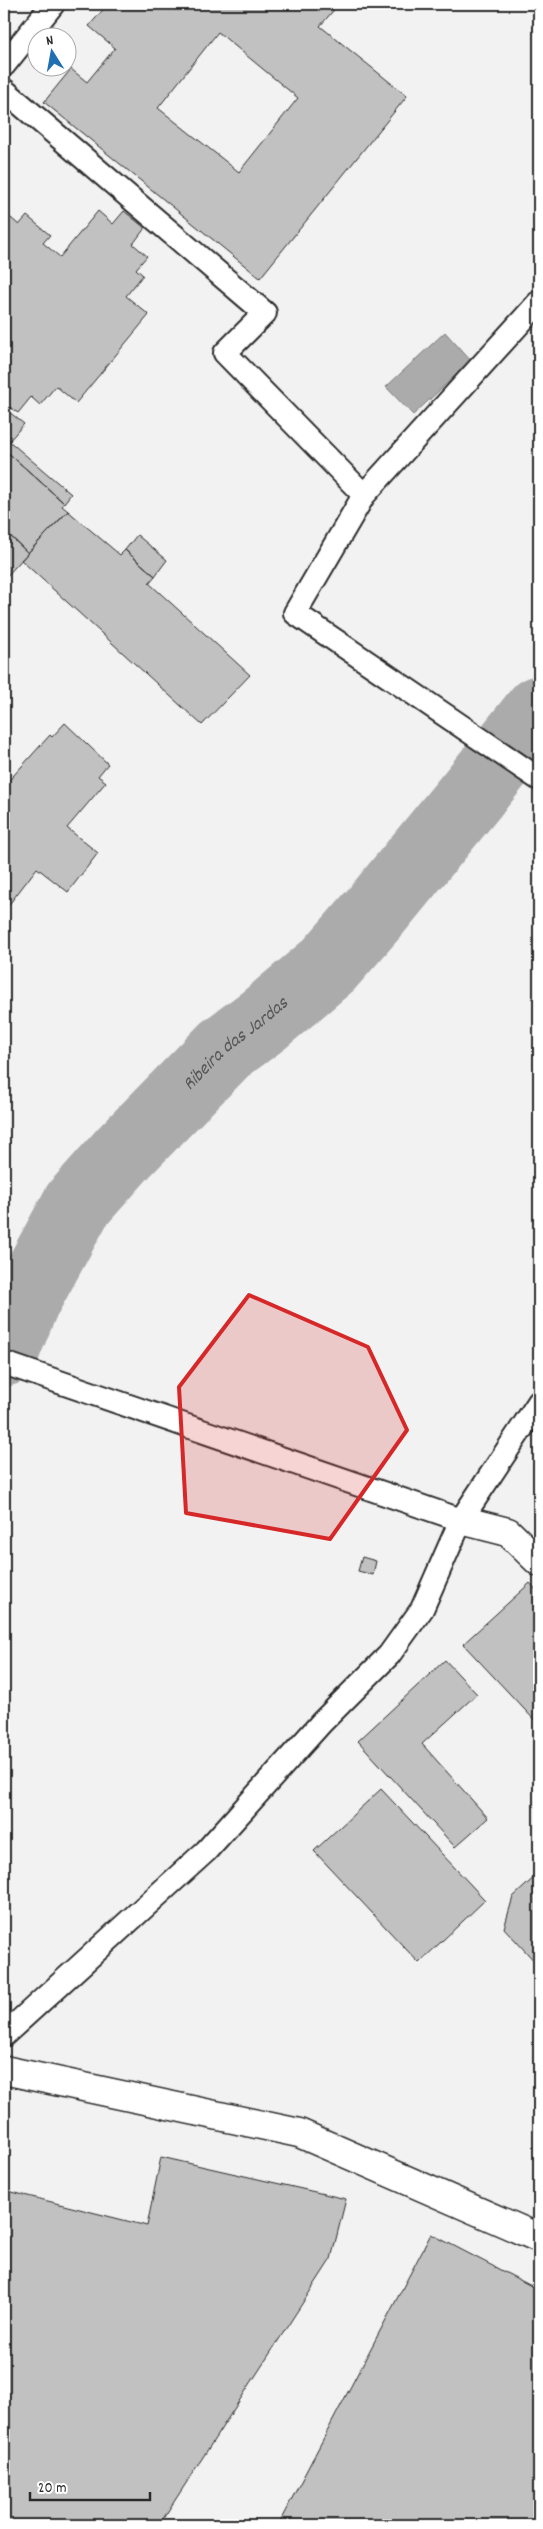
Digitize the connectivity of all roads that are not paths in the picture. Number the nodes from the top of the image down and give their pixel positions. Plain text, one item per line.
1 (53, 4) edge
2 (4, 65) edge
3 (4, 90) edge
4 (539, 302) edge
5 (364, 495) junction
6 (539, 779) edge
7 (4, 1363) edge
8 (539, 1402) edge
9 (461, 1520) junction
10 (539, 1562) edge
11 (4, 2035) edge
12 (4, 2070) edge
13 (539, 2238) edge

1 - 2 lane
3 - 5 lane
4 - 5 lane
5 - 6 lane
7 - 9 lane
8 - 9 lane
9 - 10 street
9 - 11 lane
12 - 13 street

